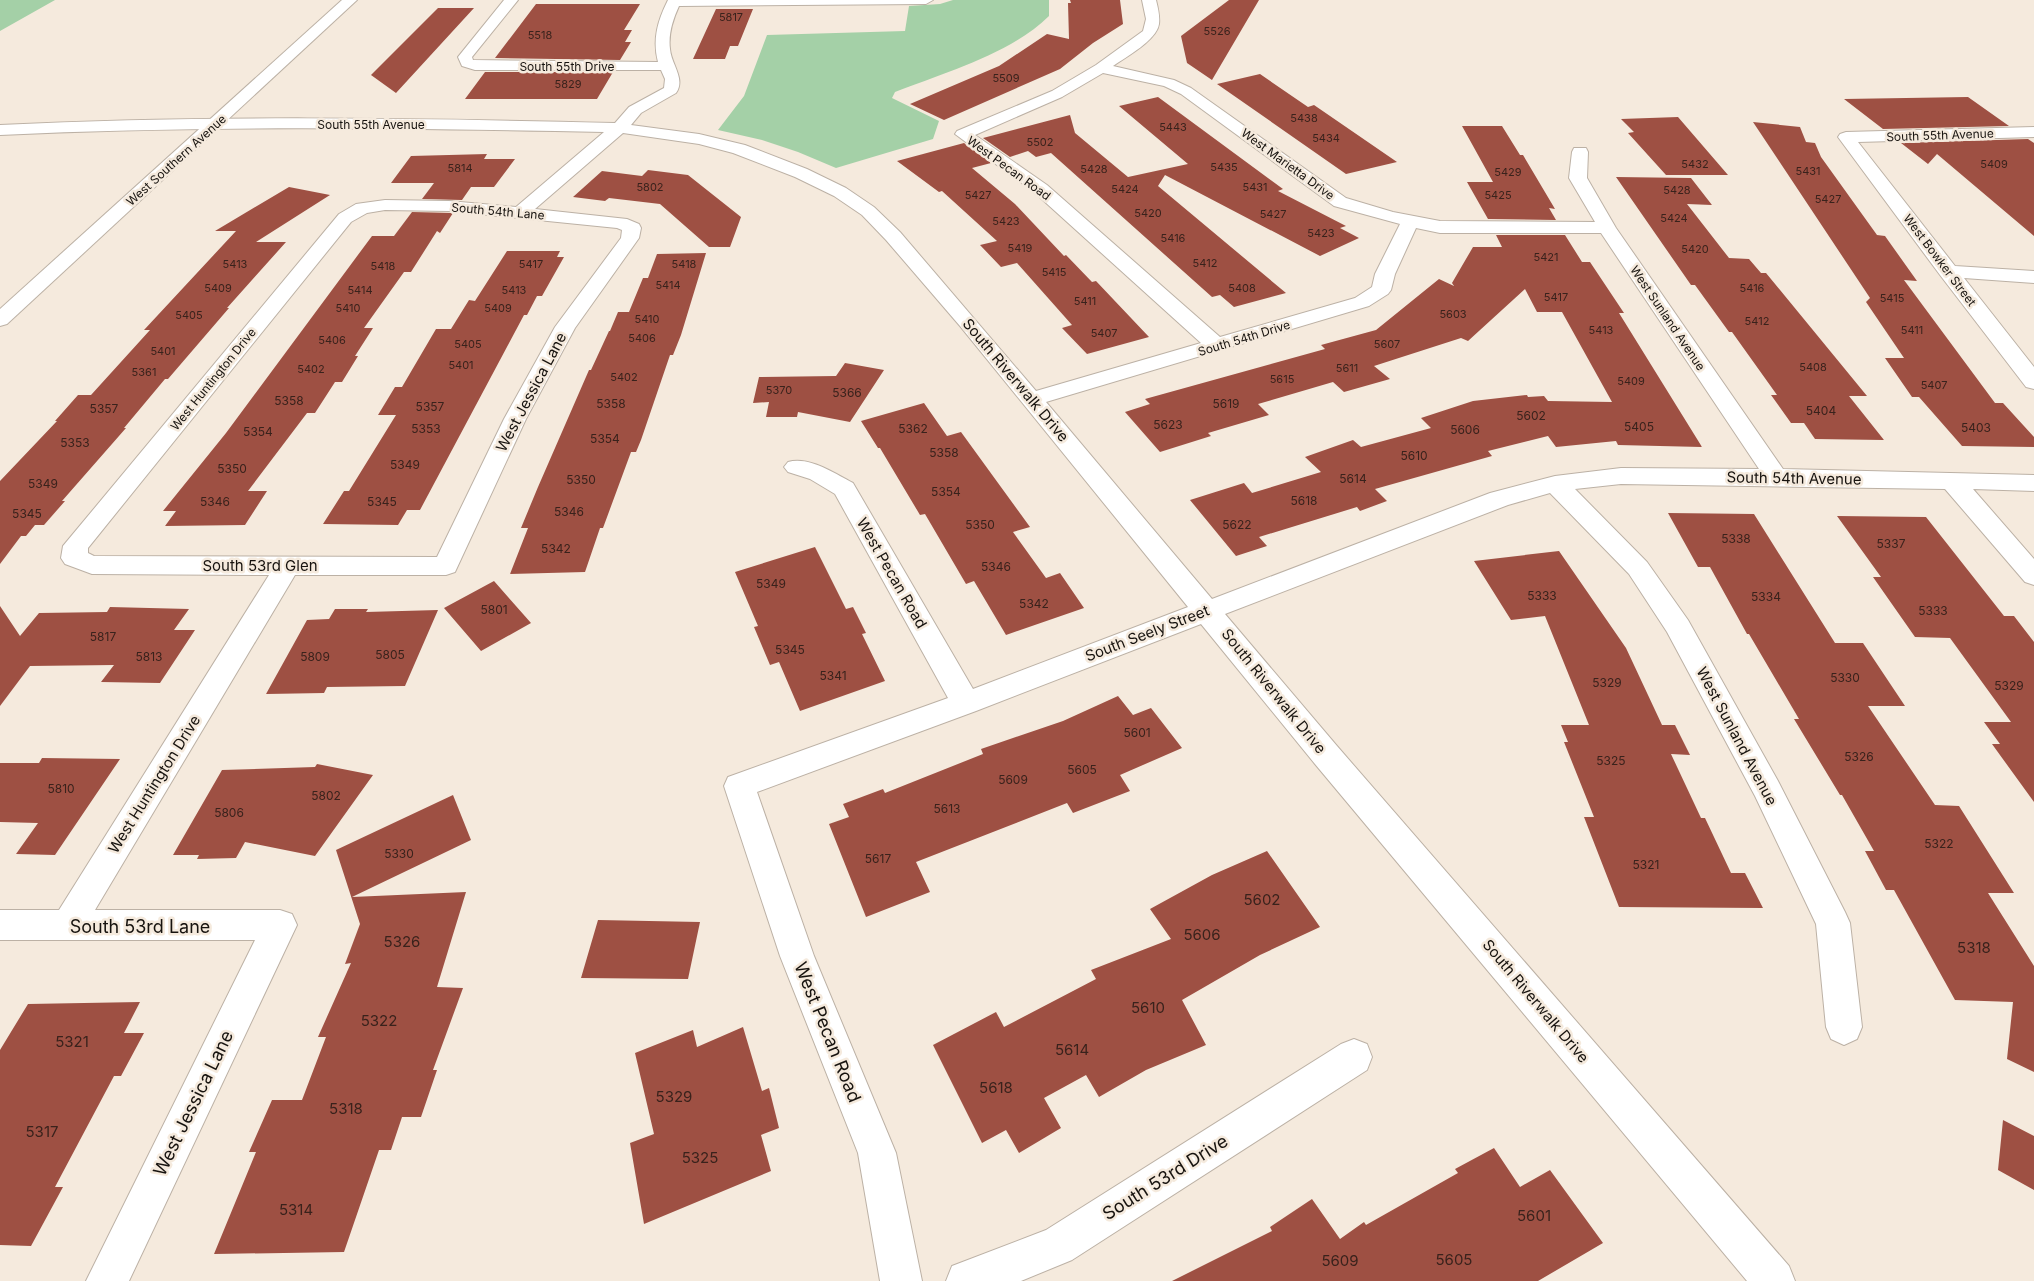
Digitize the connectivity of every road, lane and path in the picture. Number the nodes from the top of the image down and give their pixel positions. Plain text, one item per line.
1 (350, 0) edge
2 (510, 0) edge
3 (926, 0) edge
4 (1149, 0) edge
5 (674, 1) edge
6 (667, 66) junction
7 (1101, 68) junction
8 (647, 85) junction
9 (673, 85) junction
10 (635, 110) junction
11 (215, 124) junction
12 (619, 128) junction
13 (0, 130) edge
14 (2034, 132) edge
15 (1846, 137) joint
16 (739, 150) joint
17 (1580, 152) dead end
18 (362, 208) joint
19 (520, 213) junction
20 (1410, 222) junction
21 (632, 228) joint
22 (1607, 228) junction
23 (1947, 271) junction
24 (2034, 277) edge
25 (0, 320) edge
26 (1217, 346) junction
27 (2034, 382) edge
28 (1033, 399) junction
29 (796, 467) dead end
30 (1776, 477) junction
31 (1951, 480) junction
32 (2034, 483) edge
33 (1555, 484) junction
34 (74, 558) joint
35 (288, 565) junction
36 (446, 566) joint
37 (2034, 576) edge
38 (1208, 610) junction
39 (966, 703) junction
40 (739, 786) joint
41 (280, 925) joint
42 (0, 926) edge
43 (67, 926) junction
44 (1844, 1027) dead end
45 (1354, 1057) dead end
46 (107, 1281) edge
47 (901, 1281) edge
48 (968, 1281) edge
49 (1774, 1281) edge

1 - 11 street, West Southern Avenue
2 - 6 street, South 55th Drive
3 - 5 street
4 - 7 street, West Pecan Road
5 - 6 street
6 - 8 street
6 - 9 street
7 - 20 street, West Marietta Drive
7 - 26 street, West Pecan Road
8 - 9 street
8 - 10 street
9 - 10 street
10 - 12 street
11 - 12 street, South 55th Avenue
11 - 13 street, South 55th Avenue
11 - 25 street, West Southern Avenue
12 - 16 street, South 55th Avenue
12 - 19 street
14 - 15 street, South 55th Avenue
15 - 23 street, West Bowker Street
16 - 28 street, South Riverwalk Drive
17 - 22 street, West Sunland Avenue
18 - 19 street, South 54th Lane
18 - 34 street, West Huntington Drive
19 - 21 street, South 54th Lane
20 - 22 street, West Marietta Drive
20 - 26 street, South 54th Drive
21 - 36 street, West Jessica Lane
22 - 30 street, West Sunland Avenue
23 - 24 street
23 - 27 street, West Bowker Street
26 - 28 street, South 54th Drive
28 - 38 street, South Riverwalk Drive
29 - 39 street, West Pecan Road
30 - 31 street, South 54th Avenue
30 - 33 street, South 54th Avenue
31 - 32 street, South 54th Avenue
31 - 37 street
33 - 38 street, South Seely Street
33 - 44 street, West Sunland Avenue
34 - 35 street, South 53rd Glen
35 - 36 street, South 53rd Glen
35 - 43 street, West Huntington Drive
38 - 39 street, South Seely Street
38 - 49 street, South Riverwalk Drive
39 - 40 street, South Seely Street
40 - 47 street, West Pecan Road
41 - 43 street, South 53rd Lane
41 - 46 street, West Jessica Lane
42 - 43 street, South 53rd Lane
45 - 48 street, South 53rd Drive

